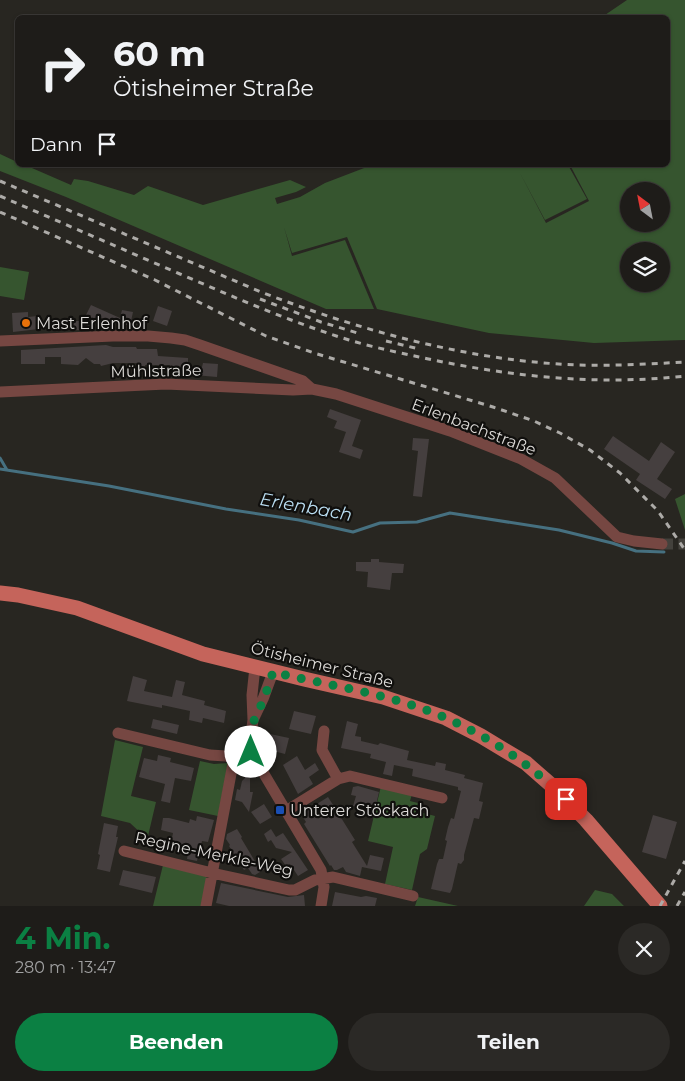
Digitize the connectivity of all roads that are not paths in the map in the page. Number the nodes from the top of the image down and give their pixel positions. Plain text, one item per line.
1 (0, 341) edge
2 (312, 389) junction
3 (0, 392) edge
4 (662, 544) tunnel mouth
5 (0, 593) edge
6 (255, 667) junction
7 (273, 672) junction
8 (253, 720) junction
9 (324, 731) dead end
10 (118, 733) dead end
11 (250, 748) junction
12 (233, 754) junction
13 (338, 779) junction
14 (442, 798) dead end
15 (286, 811) junction
16 (124, 850) dead end
17 (212, 873) junction
18 (323, 878) junction
19 (413, 896) dead end
20 (206, 906) edge
21 (321, 906) edge
22 (660, 906) edge

1 - 2 street
2 - 3 street, Mühlstraße
2 - 4 street, Erlenbachstraße
5 - 6 main road, Ötisheimer Straße
6 - 7 main road, Ötisheimer Straße
6 - 8 street
7 - 8 street
7 - 22 main road, Ötisheimer Straße
8 - 11 street
9 - 13 street
10 - 12 street
11 - 12 street
11 - 15 street
12 - 17 street
13 - 14 street
13 - 15 street
15 - 18 street
16 - 17 street, Regine-Merkle-Weg
17 - 18 street, Regine-Merkle-Weg
17 - 20 street
18 - 19 street, Regine-Merkle-Weg
18 - 21 street

